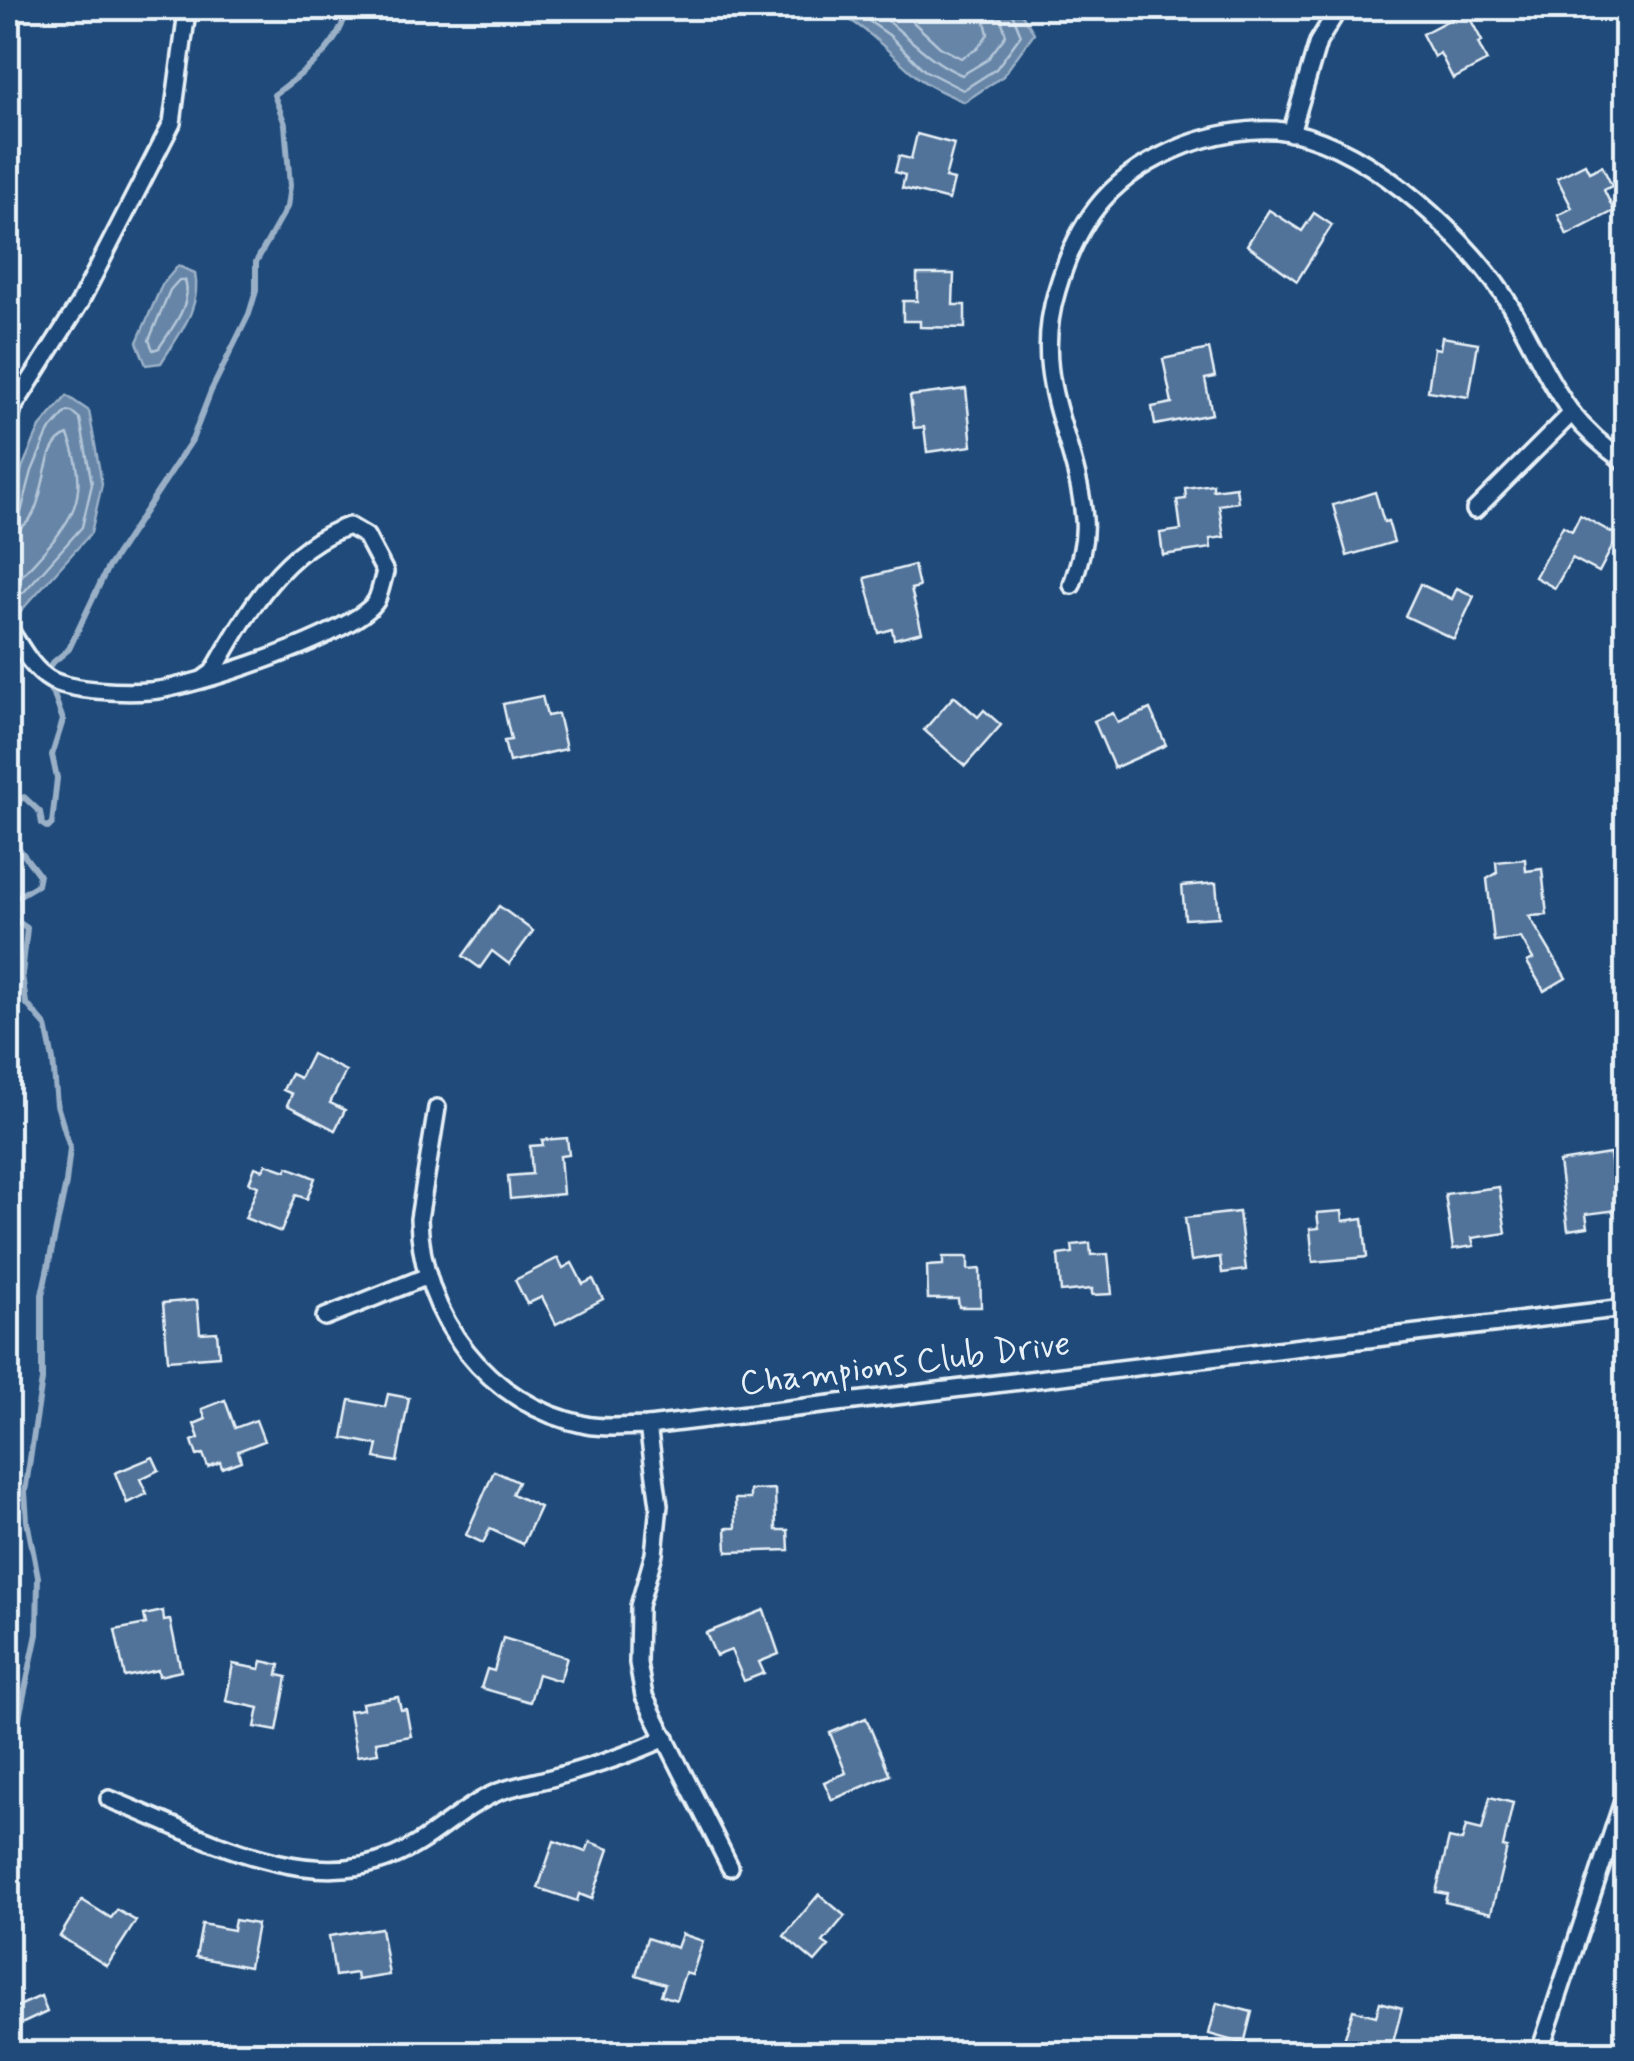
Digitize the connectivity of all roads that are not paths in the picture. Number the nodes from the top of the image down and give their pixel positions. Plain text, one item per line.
1 (184, 8) edge
2 (1338, 8) edge
3 (1291, 133) junction
4 (1572, 413) junction
5 (8, 428) edge
6 (1626, 463) edge
7 (1475, 510) dead end
8 (1072, 585) dead end
9 (8, 627) edge
10 (202, 680) junction
11 (437, 1108) dead end
12 (428, 1276) junction
13 (1626, 1304) edge
14 (325, 1318) dead end
15 (648, 1426) junction
16 (666, 1738) junction
17 (1626, 1792) edge
18 (109, 1798) dead end
19 (730, 1867) dead end
20 (1539, 2054) edge

1 - 5 street
2 - 3 street
3 - 4 street
3 - 8 street
4 - 6 street
4 - 7 street
9 - 10 street
10 - 10 street
11 - 12 street, Champions Club Drive
12 - 14 street
12 - 15 street, Champions Club Drive
13 - 15 street, Champions Club Drive
15 - 16 street
16 - 18 street
16 - 19 street
17 - 20 street

